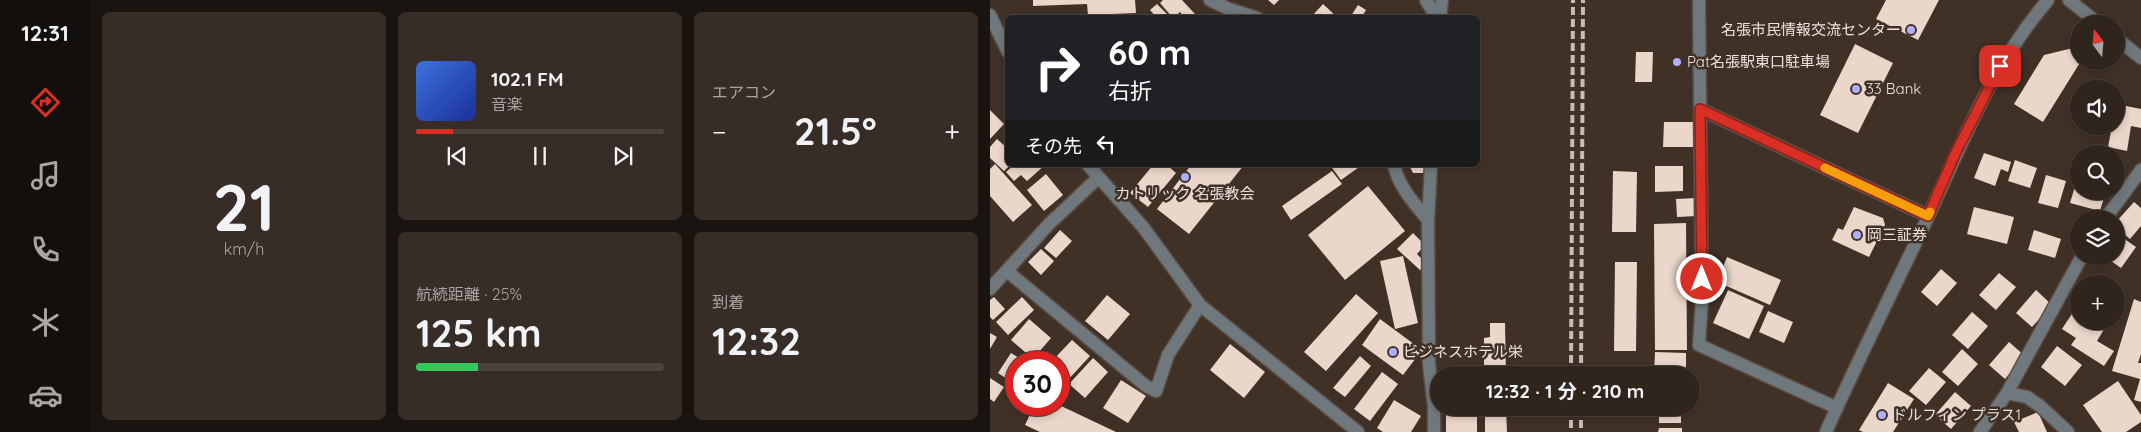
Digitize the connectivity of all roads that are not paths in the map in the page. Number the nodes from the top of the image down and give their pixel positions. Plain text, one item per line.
1 (1210, 0) edge
2 (1426, 0) edge
3 (1442, 0) edge
4 (1699, 0) edge
5 (2048, 0) edge
6 (2069, 0) edge
7 (990, 15) edge
8 (1247, 15) edge
9 (1437, 15) edge
10 (1440, 15) edge
11 (2088, 15) edge
12 (2125, 45) edge
13 (1005, 46) edge
14 (2141, 58) edge
15 (1700, 109) junction
16 (1090, 167) edge
17 (1394, 167) edge
18 (1431, 167) edge
19 (2141, 170) edge
20 (1098, 178) junction
21 (2112, 210) edge
22 (1928, 216) junction
23 (1428, 220) junction
24 (2077, 265) edge
25 (1007, 271) junction
26 (990, 289) edge
27 (1200, 305) junction
28 (2007, 393) junction
29 (1837, 408) junction
30 (1358, 432) edge
31 (1434, 432) edge
32 (1826, 432) edge
33 (1980, 432) edge
34 (2068, 432) edge

1 - 8 street
2 - 9 street
3 - 10 street
4 - 15 street
5 - 22 street
6 - 11 street
7 - 13 street
12 - 14 street
15 - 22 street
15 - 29 street
16 - 20 street
17 - 23 street
18 - 23 street
19 - 21 street
20 - 25 street
20 - 27 street
22 - 29 street
23 - 31 street
24 - 28 street
25 - 26 street
25 - 27 street
27 - 30 street
28 - 33 street
28 - 34 street
29 - 32 street

